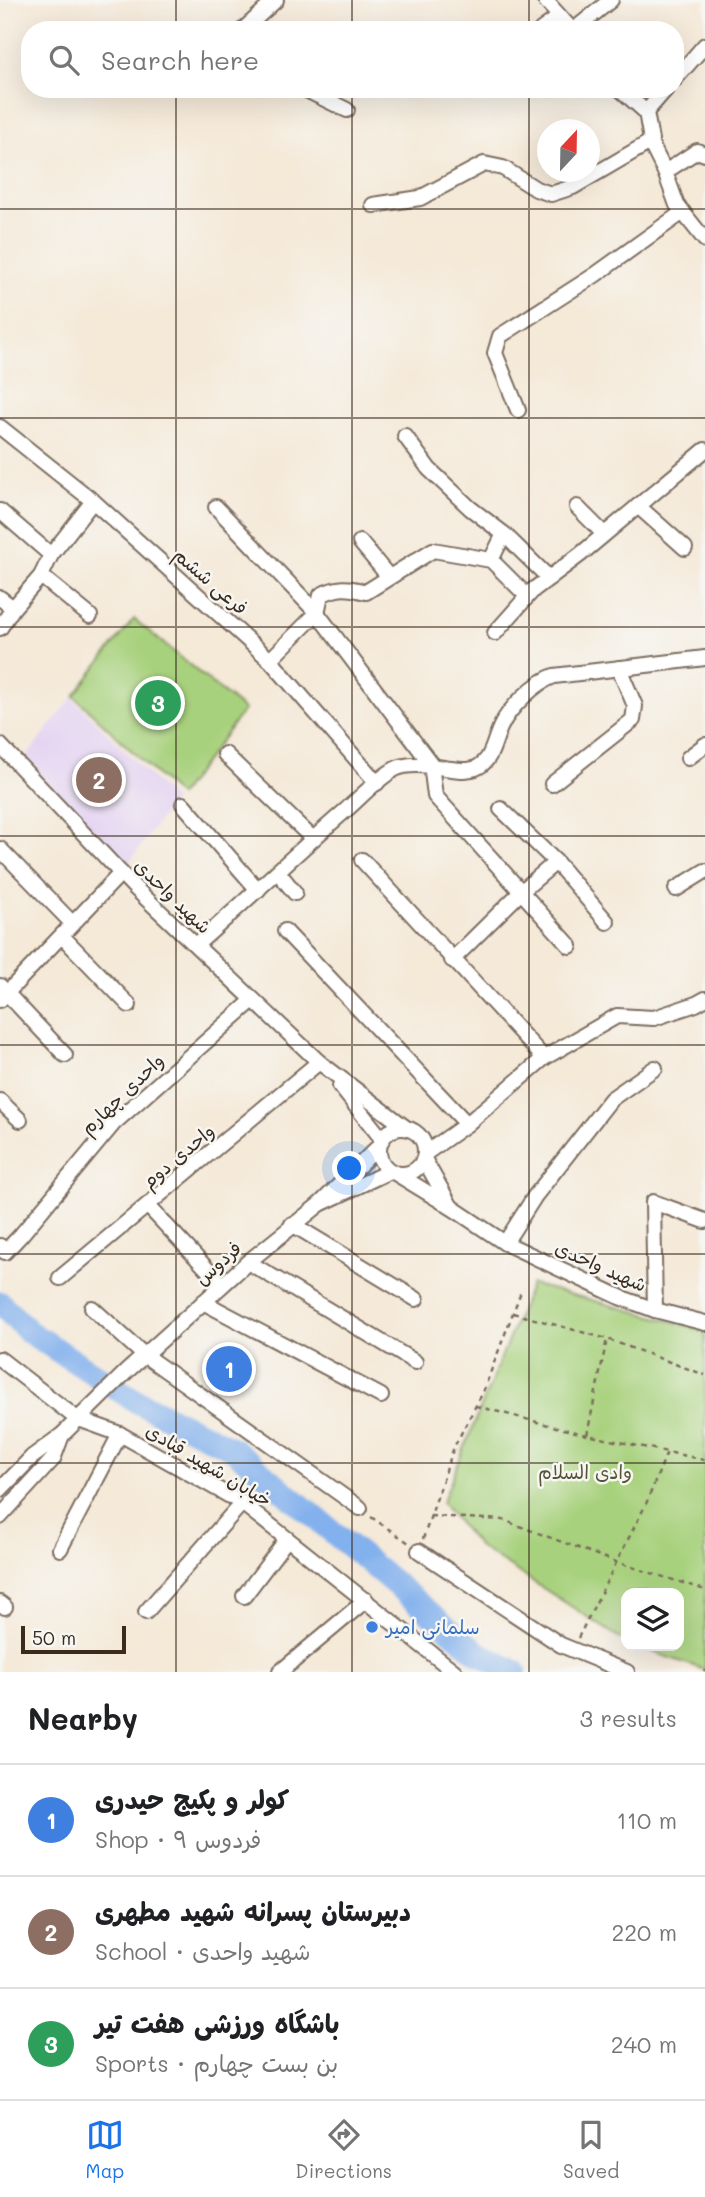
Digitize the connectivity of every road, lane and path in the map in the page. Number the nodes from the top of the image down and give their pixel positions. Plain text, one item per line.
1 (276, 0) edge
2 (545, 0) edge
3 (611, 0) edge
4 (559, 17) junction
5 (254, 21) edge
6 (553, 21) edge
7 (563, 21) edge
8 (584, 21) edge
9 (705, 45) edge
10 (684, 69) edge
11 (322, 98) edge
12 (630, 98) edge
13 (658, 98) edge
14 (347, 110) dead end
15 (646, 112) junction
16 (650, 142) junction
17 (705, 154) edge
18 (665, 172) junction
19 (373, 205) dead end
20 (683, 212) junction
21 (705, 240) edge
22 (517, 410) dead end
23 (0, 426) edge
24 (405, 436) dead end
25 (705, 450) edge
26 (93, 501) junction
27 (638, 506) junction
28 (216, 507) dead end
29 (577, 507) dead end
30 (0, 511) edge
31 (504, 534) junction
32 (604, 534) junction
33 (360, 542) dead end
34 (685, 548) dead end
35 (51, 555) junction
36 (491, 560) junction
37 (41, 576) junction
38 (389, 577) junction
39 (549, 578) junction
40 (527, 596) junction
41 (0, 598) edge
42 (13, 608) junction
43 (317, 613) junction
44 (90, 616) dead end
45 (0, 628) edge
46 (495, 633) dead end
47 (705, 658) edge
48 (270, 660) junction
49 (619, 668) junction
50 (0, 745) edge
51 (705, 745) edge
52 (225, 754) dead end
53 (688, 758) dead end
54 (431, 764) junction
55 (377, 783) junction
56 (552, 784) dead end
57 (183, 804) dead end
58 (501, 809) dead end
59 (313, 839) junction
60 (0, 849) edge
61 (362, 860) dead end
62 (556, 862) junction
63 (705, 871) edge
64 (278, 872) junction
65 (121, 873) junction
66 (677, 889) dead end
67 (258, 890) junction
68 (523, 890) junction
69 (295, 893) dead end
70 (607, 922) dead end
71 (72, 923) junction
72 (285, 931) dead end
73 (62, 936) junction
74 (196, 946) junction
75 (570, 946) dead end
76 (452, 960) junction
77 (2, 993) edge
78 (705, 999) edge
79 (253, 1000) junction
80 (129, 1005) dead end
81 (65, 1055) dead end
82 (544, 1058) junction
83 (322, 1065) junction
84 (655, 1068) dead end
85 (0, 1101) edge
86 (20, 1120) dead end
87 (467, 1124) junction
88 (406, 1128) junction
89 (381, 1142) junction
90 (425, 1156) junction
91 (393, 1172) junction
92 (320, 1204) junction
93 (148, 1206) junction
94 (451, 1207) junction
95 (704, 1217) edge
96 (292, 1224) junction
97 (505, 1243) junction
98 (0, 1246) edge
99 (248, 1262) junction
100 (60, 1278) dead end
101 (222, 1285) junction
102 (522, 1289) dead end
103 (416, 1299) dead end
104 (203, 1302) junction
105 (92, 1308) dead end
106 (655, 1310) junction
107 (513, 1313) junction
108 (705, 1323) edge
109 (607, 1339) junction
110 (144, 1355) junction
111 (0, 1359) edge
112 (415, 1362) dead end
113 (705, 1376) edge
114 (381, 1396) dead end
115 (475, 1406) junction
116 (80, 1415) junction
117 (120, 1434) junction
118 (587, 1434) junction
119 (62, 1435) junction
120 (667, 1451) junction
121 (705, 1460) edge
122 (0, 1490) edge
123 (242, 1503) junction
124 (360, 1508) joint
125 (0, 1517) edge
126 (430, 1517) junction
127 (287, 1539) junction
128 (60, 1549) dead end
129 (419, 1551) junction
130 (616, 1562) junction
131 (705, 1590) edge
132 (244, 1596) dead end
133 (366, 1600) junction
134 (146, 1612) dead end
135 (572, 1650) junction
136 (281, 1672) edge
137 (455, 1672) edge
138 (628, 1672) edge

1 - 5 street
2 - 4 street
3 - 8 street
4 - 6 street
4 - 7 street
9 - 10 street
11 - 14 street
12 - 15 street
13 - 15 street
15 - 16 street
16 - 18 street
16 - 19 street
17 - 18 street
18 - 20 street
20 - 21 street
20 - 22 street
23 - 26 street, فرعی ششم
24 - 31 street
25 - 27 street
26 - 35 street
26 - 48 street, فرعی ششم
27 - 32 street
27 - 34 street
28 - 43 street
29 - 32 street
30 - 35 street
31 - 36 street
31 - 39 street
32 - 39 street
33 - 38 street
35 - 37 street
36 - 38 street
36 - 40 street
37 - 42 street
37 - 44 street
38 - 43 street
39 - 40 street
40 - 46 street
41 - 42 street
42 - 45 street
43 - 48 street
43 - 54 street
47 - 49 street
48 - 55 street, فرعی ششم
49 - 54 street
49 - 56 street
50 - 65 street, شهید واحدی
51 - 53 street
52 - 59 street
54 - 55 street
54 - 68 street
55 - 59 street
57 - 67 street
58 - 62 street
59 - 64 street
60 - 71 street
61 - 76 street
62 - 68 street
62 - 70 street
63 - 66 street
64 - 67 street
64 - 69 street
65 - 71 street
65 - 74 street, شهید واحدی
67 - 74 street
68 - 75 street
68 - 76 street
71 - 73 street
72 - 87 street
73 - 77 street
73 - 80 street
74 - 79 street, شهید واحدی
76 - 82 street
77 - 81 street
78 - 82 street
79 - 83 street, شهید واحدی
79 - 98 street, واحدی چهارم
82 - 87 street
83 - 88 street
83 - 89 street
83 - 93 street, واحدی دوم
84 - 97 street
85 - 86 street
87 - 90 street
88 - 89 street
88 - 90 street
89 - 91 street
89 - 92 street
90 - 91 street
90 - 94 street
91 - 92 street
91 - 94 street, شهید واحدی
92 - 96 street, فردوس
93 - 100 street, واحدی دوم
93 - 101 street
94 - 97 street, شهید واحدی
95 - 106 street
96 - 99 street, فردوس
96 - 103 street
97 - 106 street, شهید واحدی
99 - 101 street, فردوس
99 - 112 street
101 - 104 street, فردوس
102 - 107 path
104 - 110 street, فردوس
104 - 114 street
105 - 110 street
106 - 108 street, شهید واحدی
107 - 109 path
107 - 115 path
109 - 113 path
109 - 118 path
110 - 116 street, فردوس
110 - 124 street
111 - 116 street, خیابان شهید قبادی
115 - 118 path
115 - 126 path
116 - 117 street, خیابان شهید قبادی
116 - 119 street, فردوس
117 - 123 street, خیابان شهید قبادی
117 - 128 street
118 - 120 path
119 - 122 street
119 - 125 street
120 - 121 path
120 - 130 path
123 - 127 street, خیابان شهید قبادی
123 - 134 street
124 - 129 path
126 - 129 path
126 - 130 path
127 - 132 street
127 - 133 street, خیابان شهید قبادی
129 - 135 street
130 - 131 path
130 - 135 path
133 - 136 street
133 - 137 street, خیابان شهید قبادی
135 - 138 street

